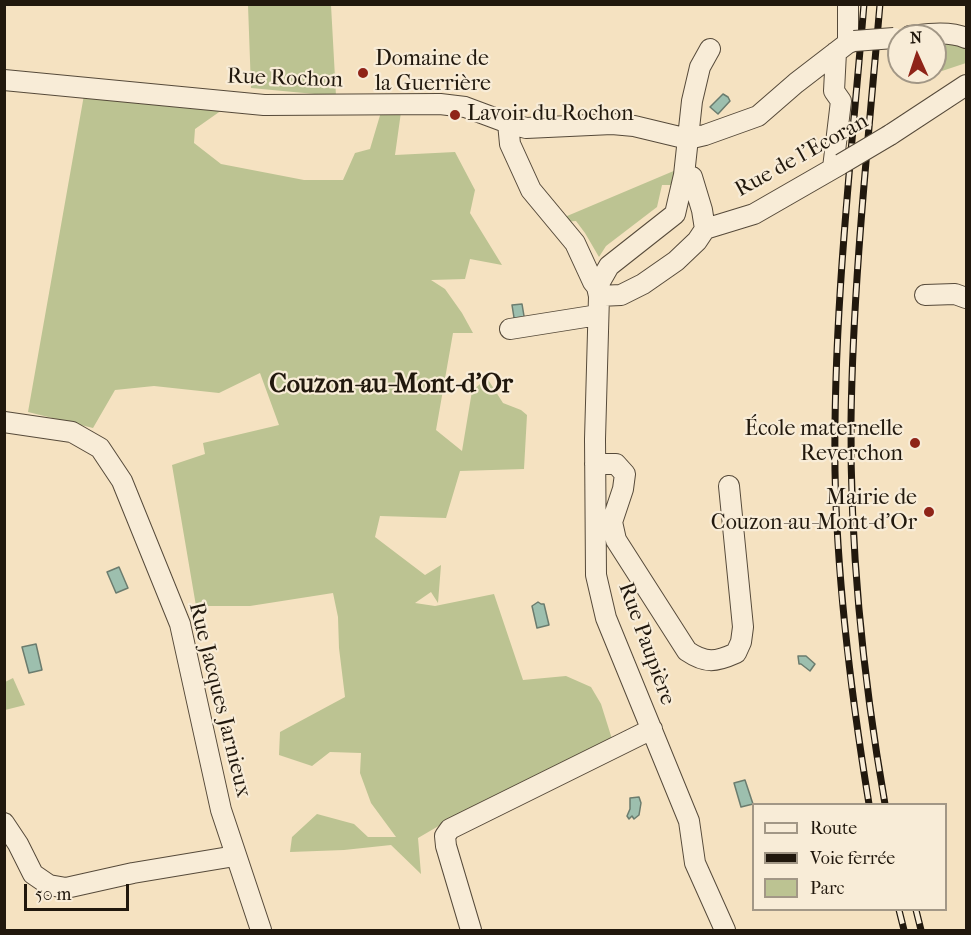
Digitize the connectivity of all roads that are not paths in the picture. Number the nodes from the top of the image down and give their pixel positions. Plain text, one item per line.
1 (848, 4) edge
2 (947, 34) edge
3 (966, 38) edge
4 (887, 39) edge
5 (846, 45) junction
6 (710, 49) dead end
7 (4, 80) edge
8 (966, 85) edge
9 (508, 123) junction
10 (688, 139) junction
11 (837, 166) junction
12 (684, 175) junction
13 (705, 229) junction
14 (925, 295) dead end
15 (966, 298) edge
16 (598, 300) junction
17 (510, 329) dead end
18 (4, 422) edge
19 (595, 464) junction
20 (729, 486) dead end
21 (652, 729) junction
22 (4, 823) edge
23 (236, 856) junction
24 (261, 930) edge
25 (471, 930) edge
26 (725, 930) edge

1 - 5 street
2 - 3 street
4 - 5 street, bridge
5 - 10 street, Rue Rochon
5 - 11 street
6 - 10 street
7 - 9 street, Rue Rochon
8 - 11 street, Rue de l'Ecoran, bridge
9 - 10 street, Rue Rochon
9 - 16 street
10 - 12 street
11 - 13 street, Rue de l'Ecoran
12 - 13 street
12 - 16 street
13 - 16 street
14 - 15 street
16 - 17 street
16 - 19 street, Rue Paupière
18 - 23 street, Rue Jacques Jarnieux
19 - 20 street
19 - 21 street, Rue Paupière
21 - 25 street
21 - 26 street, Rue Paupière
22 - 23 street
23 - 24 street, Rue Jacques Jarnieux

